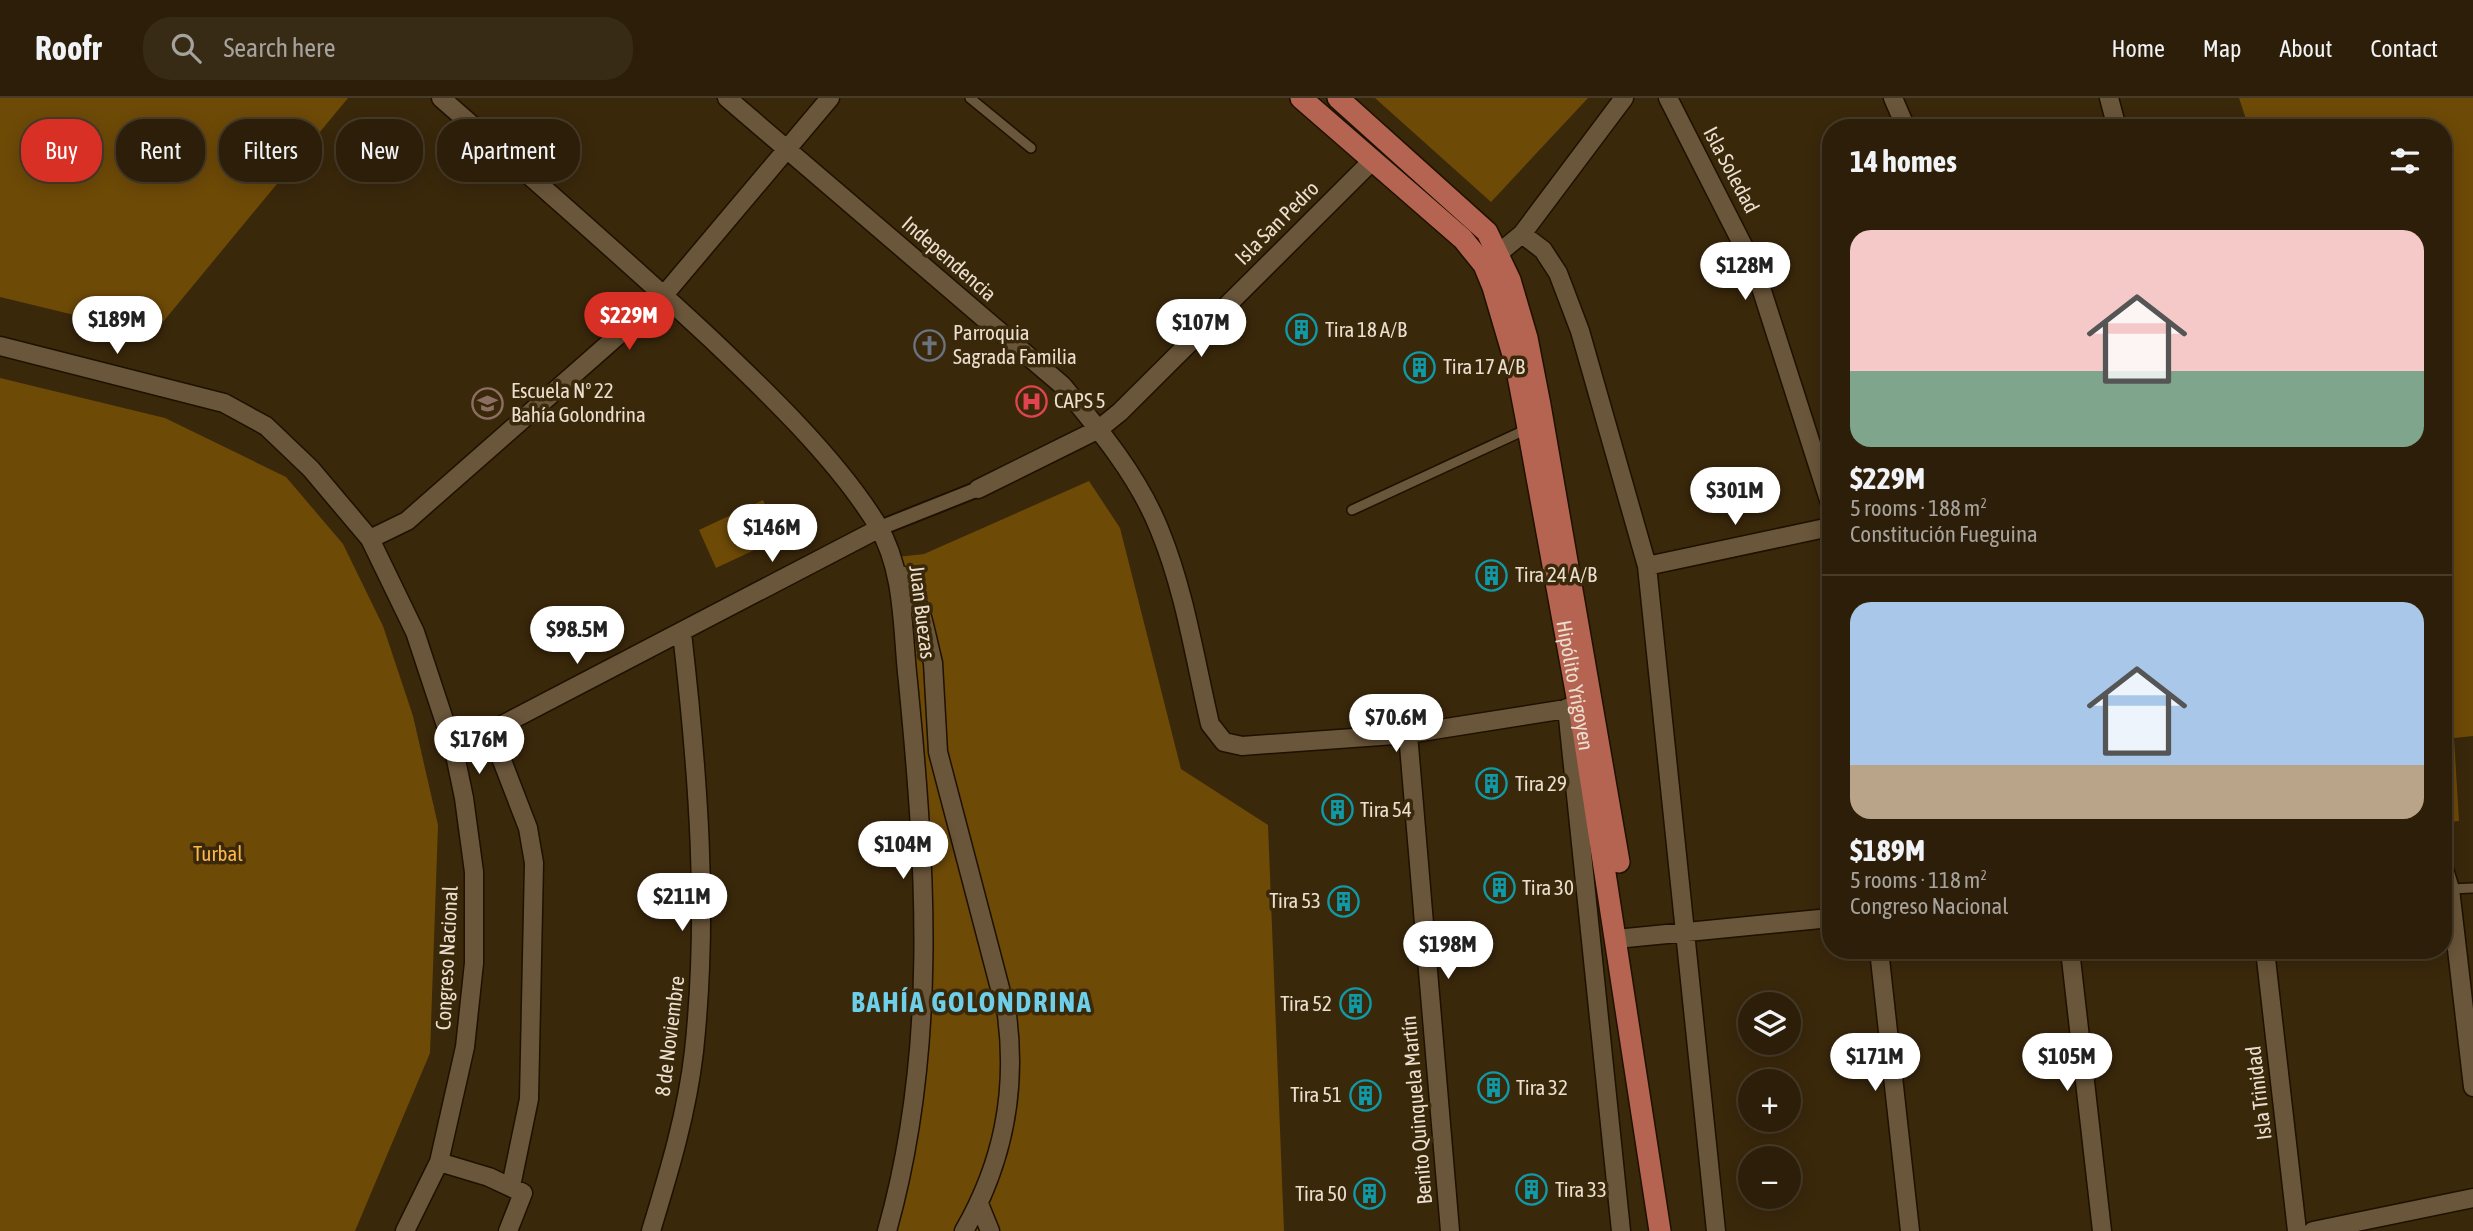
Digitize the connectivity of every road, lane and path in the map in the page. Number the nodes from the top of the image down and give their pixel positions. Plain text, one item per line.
1 (441, 98) edge
2 (727, 98) edge
3 (830, 98) edge
4 (970, 98) edge
5 (1301, 98) edge
6 (1338, 98) edge
7 (1624, 98) edge
8 (1668, 98) edge
9 (1893, 98) edge
10 (2109, 98) edge
11 (1902, 119) edge
12 (2115, 119) edge
13 (1031, 148) dead end
14 (788, 151) junction
15 (1373, 160) junction
16 (1522, 234) junction
17 (1499, 253) junction
18 (664, 295) junction
19 (0, 346) edge
20 (1528, 428) junction
21 (1099, 429) junction
22 (1822, 478) edge
23 (978, 489) joint
24 (1352, 510) dead end
25 (880, 528) junction
26 (1822, 529) edge
27 (370, 539) junction
28 (896, 565) junction
29 (1647, 566) junction
30 (682, 633) junction
31 (1573, 708) junction
32 (491, 732) junction
33 (1408, 734) junction
34 (454, 750) junction
35 (2473, 888) edge
36 (2452, 889) edge
37 (2452, 906) edge
38 (1822, 919) edge
39 (1683, 933) junction
40 (1623, 938) junction
41 (1880, 959) edge
42 (2071, 959) edge
43 (2266, 959) edge
44 (2473, 1087) edge
45 (439, 1162) junction
46 (511, 1186) junction
47 (2473, 1198) edge
48 (979, 1205) junction
49 (405, 1231) edge
50 (508, 1231) edge
51 (651, 1231) edge
52 (887, 1231) edge
53 (964, 1231) edge
54 (990, 1231) edge
55 (1450, 1231) edge
56 (1621, 1231) edge
57 (1661, 1231) edge
58 (1674, 1231) edge
59 (1716, 1231) edge
60 (1910, 1231) edge
61 (2102, 1231) edge
62 (2297, 1231) edge
63 (2313, 1231) edge

1 - 18 street, Juan Buezas
2 - 14 street, Independencia
3 - 14 street
4 - 13 lane
5 - 15 main road, Hipólito Yrigoyen
6 - 17 main road, Hipólito Yrigoyen
7 - 16 street
8 - 22 street, Isla Soledad
9 - 11 street
10 - 12 street
14 - 18 street
14 - 21 street, Independencia
15 - 20 main road, Hipólito Yrigoyen
15 - 21 street, Isla San Pedro
16 - 17 street
16 - 29 street
17 - 40 main road, Hipólito Yrigoyen
18 - 25 street, Juan Buezas
18 - 27 street
19 - 27 street, Congreso Nacional
20 - 24 lane
20 - 31 main road, Hipólito Yrigoyen
21 - 23 street, Isla San Pedro
21 - 33 street, Independencia
23 - 25 street
25 - 28 street, Juan Buezas
25 - 30 street
26 - 29 street
27 - 34 street, Congreso Nacional
28 - 48 street
28 - 52 street, Juan Buezas
29 - 39 street
30 - 32 street
30 - 51 street, 8 de Noviembre
31 - 33 street
31 - 40 main road, Hipólito Yrigoyen
31 - 56 street
32 - 34 street
32 - 46 street
33 - 55 street, Benito Quinquela Martín
34 - 45 street, Congreso Nacional
35 - 36 lane
37 - 44 street
38 - 39 street
39 - 40 street
39 - 59 street
40 - 57 main road, Hipólito Yrigoyen
40 - 58 main road, Hipólito Yrigoyen
41 - 60 street
42 - 61 street
43 - 62 street, Isla Trinidad
45 - 46 street
45 - 49 street, Congreso Nacional
46 - 50 street
47 - 63 street
48 - 53 street
48 - 54 street

